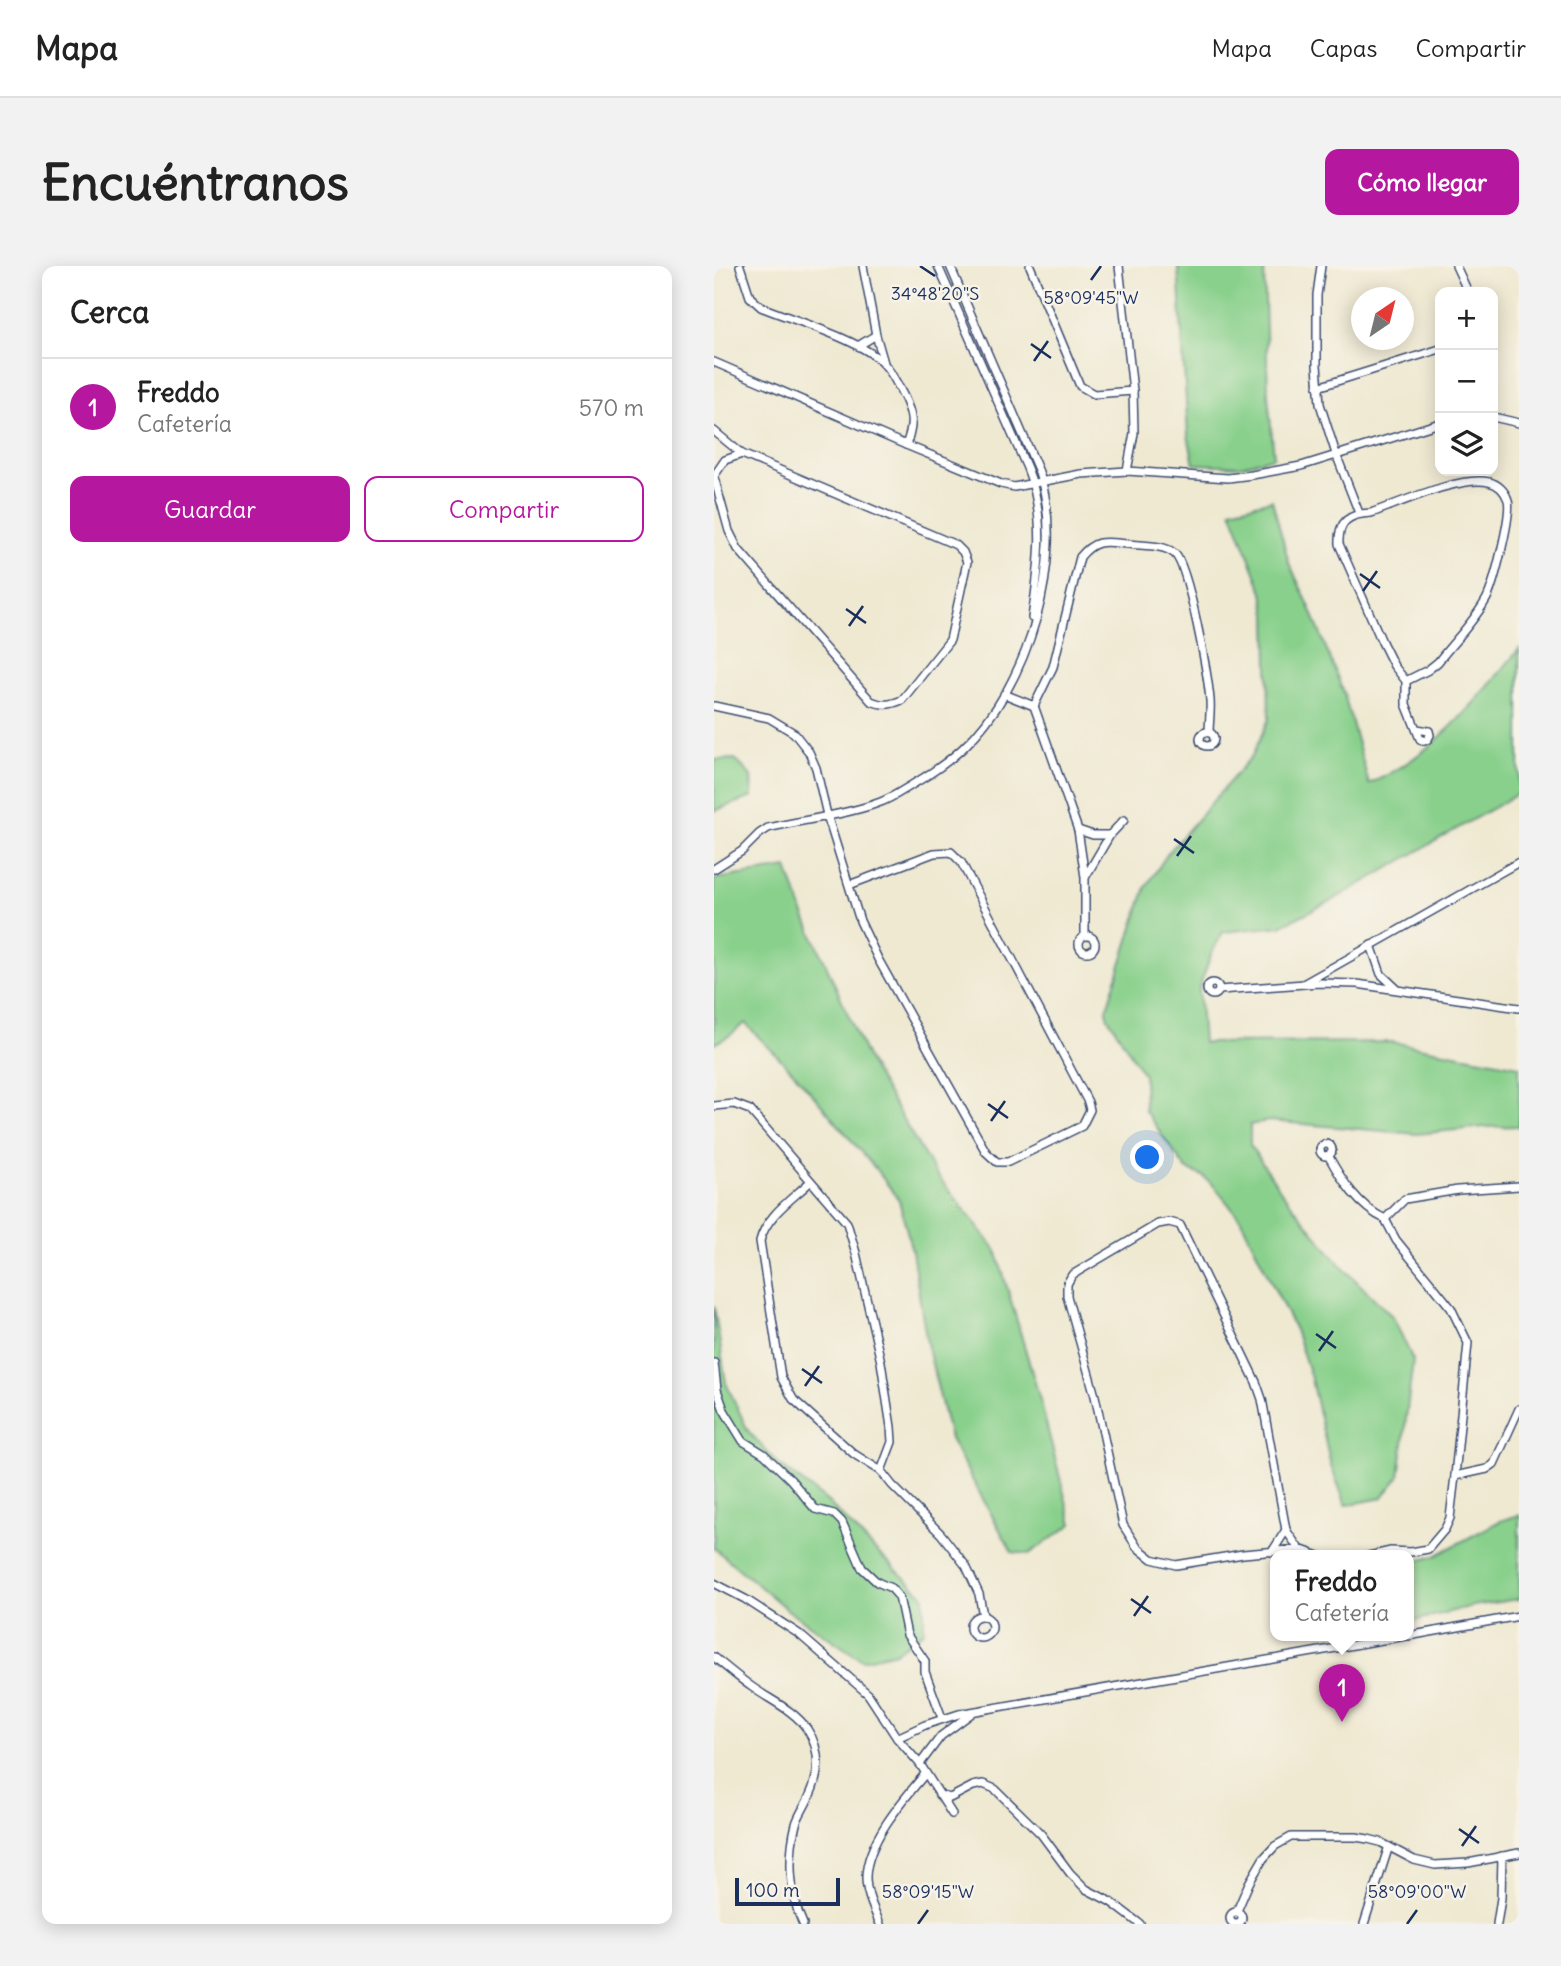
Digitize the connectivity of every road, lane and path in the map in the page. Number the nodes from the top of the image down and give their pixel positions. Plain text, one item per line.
1 (740, 266) edge
2 (863, 266) edge
3 (938, 266) edge
4 (950, 266) edge
5 (1030, 266) edge
6 (1119, 266) edge
7 (1321, 266) edge
8 (1456, 266) edge
9 (1466, 287) edge
10 (876, 335) junction
11 (858, 346) junction
12 (1437, 350) edge
13 (714, 362) edge
14 (884, 363) junction
15 (1318, 387) junction
16 (1133, 391) junction
17 (1498, 418) edge
18 (1519, 423) edge
19 (1435, 424) edge
20 (714, 431) edge
21 (905, 445) junction
22 (742, 454) junction
23 (1336, 454) junction
24 (1127, 471) junction
25 (714, 477) edge
26 (1041, 481) junction
27 (1032, 483) junction
28 (1359, 513) junction
29 (1031, 633) junction
30 (1406, 681) junction
31 (1004, 694) junction
32 (714, 706) edge
33 (1034, 706) junction
34 (1417, 729) dead end
35 (1209, 733) dead end
36 (827, 815) junction
37 (1124, 820) dead end
38 (1078, 830) junction
39 (1110, 835) junction
40 (1519, 862) edge
41 (714, 869) edge
42 (1085, 877) junction
43 (849, 885) junction
44 (1086, 935) dead end
45 (1371, 945) junction
46 (1302, 984) junction
47 (1397, 989) junction
48 (1219, 990) dead end
49 (1519, 1008) edge
50 (714, 1106) edge
51 (1328, 1156) dead end
52 (810, 1182) junction
53 (1519, 1186) edge
54 (1385, 1219) junction
55 (714, 1363) edge
56 (1519, 1409) edge
57 (881, 1471) junction
58 (1455, 1476) junction
59 (1286, 1530) junction
60 (1299, 1549) junction
61 (1273, 1550) edge
62 (1290, 1550) edge
63 (1302, 1550) edge
64 (1414, 1551) edge
65 (1270, 1552) edge
66 (717, 1585) edge
67 (714, 1597) edge
68 (983, 1616) dead end
69 (1519, 1616) edge
70 (1414, 1635) edge
71 (1353, 1641) edge
72 (1378, 1641) edge
73 (1354, 1645) junction
74 (714, 1657) edge
75 (972, 1712) junction
76 (942, 1718) junction
77 (897, 1738) junction
78 (919, 1764) junction
79 (925, 1774) junction
80 (939, 1795) junction
81 (952, 1814) dead end
82 (1388, 1849) junction
83 (1519, 1853) edge
84 (1502, 1856) junction
85 (1237, 1911) dead end
86 (803, 1924) edge
87 (880, 1924) edge
88 (1140, 1924) edge
89 (1364, 1924) edge
90 (1497, 1924) edge

1 - 11 street
2 - 10 street
3 - 27 street
4 - 26 street
5 - 16 street
6 - 16 street
7 - 15 street
8 - 9 street
10 - 11 street
10 - 14 street
11 - 14 street
12 - 15 street
13 - 21 street
14 - 21 street
15 - 23 street
16 - 24 street
17 - 18 street
19 - 23 street
20 - 22 street
21 - 27 street
22 - 25 street
22 - 25 street
23 - 24 street
23 - 28 street
24 - 26 street
26 - 27 street
26 - 29 street
27 - 29 street
28 - 30 street
28 - 30 street
29 - 31 street
30 - 34 street
31 - 33 street
31 - 36 street
32 - 36 street
33 - 35 street
33 - 38 street
36 - 41 street
36 - 43 street
37 - 39 street
38 - 39 street
38 - 42 street
39 - 42 street
40 - 45 street
42 - 44 street
43 - 43 street
45 - 46 street
45 - 47 street
46 - 47 street
46 - 48 street
47 - 49 street
50 - 52 street
51 - 54 street
52 - 57 street
52 - 57 street
53 - 54 street
54 - 58 street
55 - 76 street
56 - 58 street
57 - 68 street
58 - 64 street
59 - 60 street
59 - 61 street
59 - 65 street
60 - 62 street
60 - 63 street
66 - 67 street
66 - 77 street
69 - 70 street
71 - 73 street
72 - 73 street
73 - 75 street
74 - 86 street
75 - 76 street
75 - 78 street
76 - 77 street
77 - 78 street
78 - 79 street
79 - 80 street
79 - 87 street
80 - 81 street
80 - 88 street
82 - 84 street
82 - 85 street
82 - 89 street
83 - 84 street
84 - 90 street

